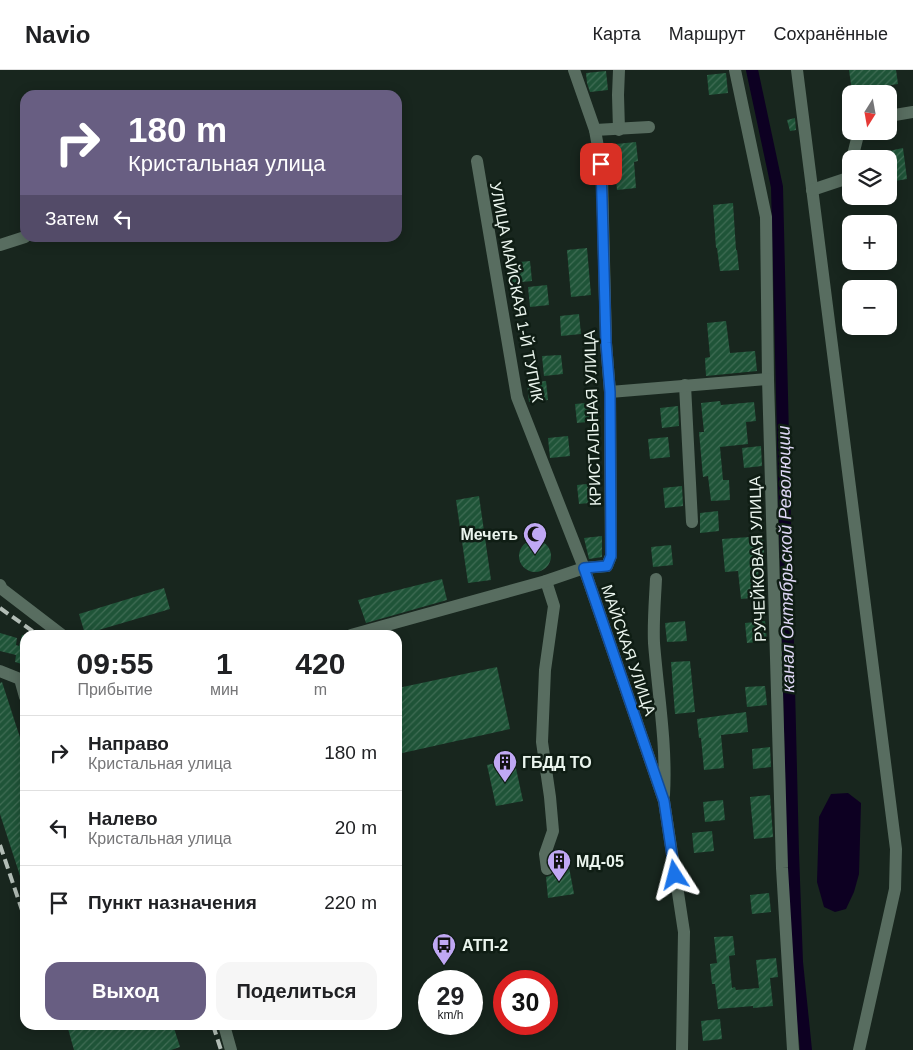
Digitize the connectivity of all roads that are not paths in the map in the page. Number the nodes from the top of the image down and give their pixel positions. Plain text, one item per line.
1 (574, 70) edge
2 (619, 70) edge
3 (735, 70) edge
4 (797, 70) edge
5 (913, 112) edge
6 (898, 114) edge
7 (649, 127) dead end
8 (595, 130) junction
9 (619, 130) junction
10 (477, 161) dead end
11 (842, 180) edge
12 (812, 190) junction
13 (20, 239) edge
14 (0, 245) edge
15 (768, 378) junction
16 (685, 385) junction
17 (610, 392) junction
18 (692, 522) dead end
19 (584, 568) junction
20 (656, 578) dead end
21 (546, 581) junction
22 (0, 585) edge
23 (55, 630) edge
24 (370, 630) edge
25 (0, 672) edge
26 (20, 679) edge
27 (664, 801) junction
28 (547, 869) dead end
29 (226, 1030) edge
30 (232, 1050) edge
31 (682, 1050) edge
32 (794, 1050) edge
33 (859, 1050) edge

1 - 8 street, КРИСТАЛЬНАЯ УЛИЦА
2 - 9 street
3 - 15 street, РУЧЕЙКОВАЯ УЛИЦА
4 - 12 street
5 - 6 street
7 - 9 street
8 - 9 street
8 - 17 street, КРИСТАЛЬНАЯ УЛИЦА
10 - 19 street, УЛИЦА МАЙСКАЯ 1-Й ТУПИК
11 - 12 street
12 - 33 street
13 - 14 street
15 - 16 street
15 - 32 street, РУЧЕЙКОВАЯ УЛИЦА
16 - 17 street
16 - 18 street
17 - 19 street, КРИСТАЛЬНАЯ УЛИЦА
19 - 21 street, МАЙСКАЯ УЛИЦА
19 - 27 street, МАЙСКАЯ УЛИЦА
20 - 27 street, МАЙСКАЯ УЛИЦА
21 - 24 street, МАЙСКАЯ УЛИЦА
21 - 28 street
22 - 23 street
25 - 26 street
27 - 31 street, МАЙСКАЯ УЛИЦА
29 - 30 street

